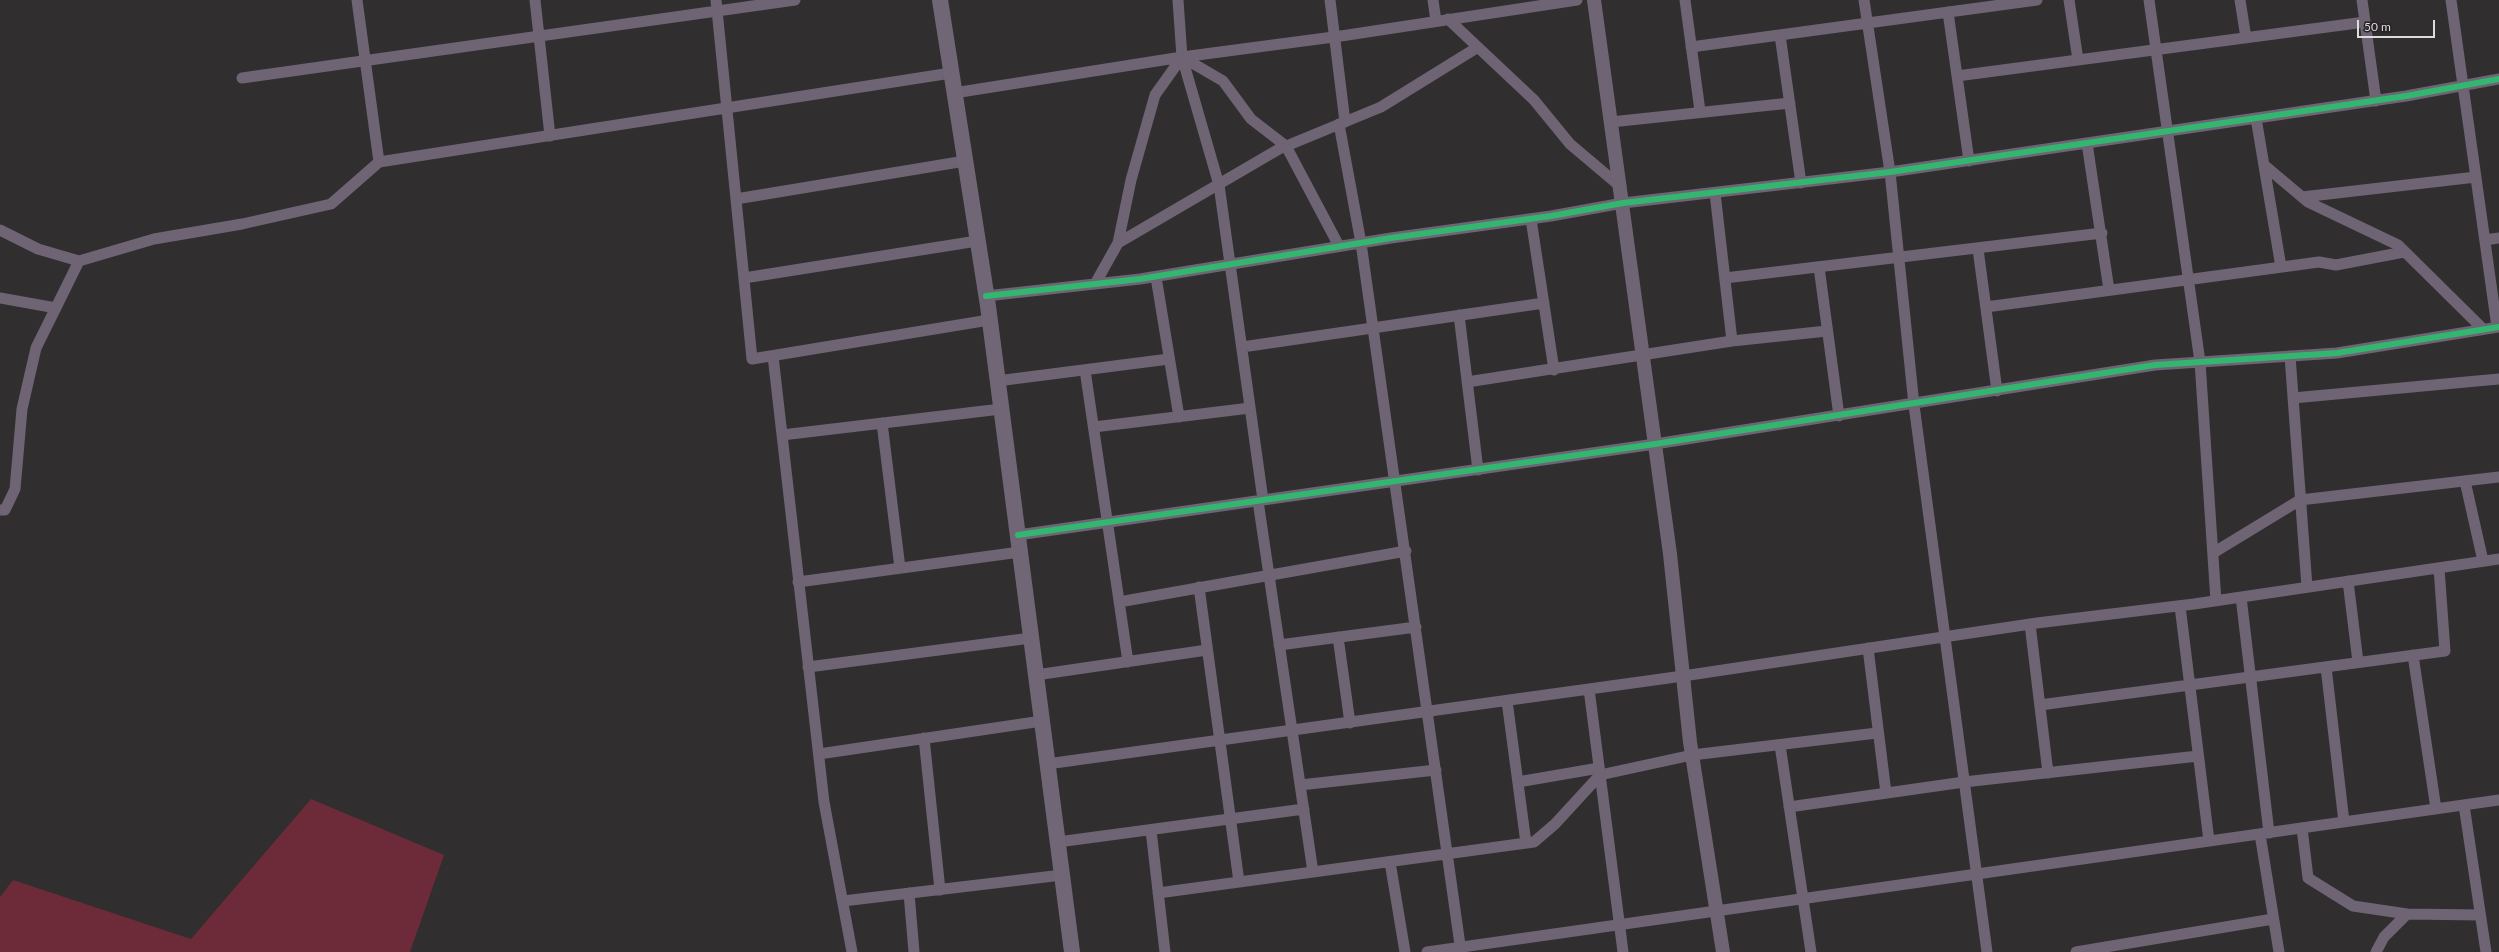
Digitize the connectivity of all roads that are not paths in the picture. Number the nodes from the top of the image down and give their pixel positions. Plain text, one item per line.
1 (357, 0) edge
2 (535, 0) edge
3 (795, 0) edge
4 (940, 0) edge
5 (1178, 0) edge
6 (1330, 0) edge
7 (1433, 0) edge
8 (1577, 0) edge
9 (1594, 0) edge
10 (1685, 0) edge
11 (1864, 0) edge
12 (2037, 0) edge
13 (2069, 0) edge
14 (2149, 0) edge
15 (2240, 0) edge
16 (2362, 0) edge
17 (2451, 0) edge
18 (716, 6) edge
19 (1948, 12) junction
20 (1448, 19) junction
21 (1436, 21) junction
22 (2365, 22) junction
23 (1867, 24) junction
24 (1780, 35) junction
25 (539, 36) junction
26 (1335, 37) junction
27 (2246, 38) junction
28 (1478, 47) junction
29 (1691, 47) junction
30 (2156, 50) junction
31 (1182, 57) junction
32 (2078, 60) junction
33 (365, 61) junction
34 (951, 73) junction
35 (1957, 76) junction
36 (242, 78) dead end
37 (2499, 80) edge
38 (2464, 86) junction
39 (954, 93) junction
40 (2376, 101) junction
41 (1790, 103) junction
42 (727, 108) junction
43 (1700, 111) junction
44 (2256, 118) junction
45 (1611, 122) junction
46 (1342, 123) junction
47 (2168, 131) junction
48 (550, 136) junction
49 (2087, 143) junction
50 (1286, 146) junction
51 (1969, 161) junction
52 (379, 162) junction
53 (965, 162) junction
54 (2264, 165) junction
55 (1890, 172) junction
56 (2476, 177) junction
57 (1801, 183) junction
58 (1218, 185) junction
59 (1621, 187) junction
60 (1715, 193) junction
61 (2302, 197) junction
62 (736, 199) junction
63 (1623, 204) junction
64 (1531, 219) junction
65 (0, 230) edge
66 (2102, 233) junction
67 (2499, 238) edge
68 (2485, 240) junction
69 (977, 241) junction
70 (1118, 243) junction
71 (1361, 243) junction
72 (1339, 246) junction
73 (1978, 248) junction
74 (2404, 252) junction
75 (1899, 258) junction
76 (79, 261) junction
77 (1230, 264) junction
78 (2281, 267) junction
79 (1819, 268) junction
80 (1156, 277) junction
81 (744, 278) junction
82 (1725, 278) junction
83 (2189, 280) junction
84 (1095, 284) junction
85 (2109, 290) junction
86 (986, 296) junction
87 (0, 298) edge
88 (1544, 303) junction
89 (1986, 306) junction
90 (56, 308) junction
91 (1459, 315) junction
92 (989, 320) junction
93 (2498, 327) edge
94 (1373, 328) junction
95 (2483, 329) junction
96 (1827, 331) junction
97 (1732, 341) junction
98 (1242, 347) junction
99 (773, 356) junction
100 (1643, 356) junction
101 (2290, 356) junction
102 (1169, 359) junction
103 (2200, 362) junction
104 (1085, 370) junction
105 (1554, 370) junction
106 (2499, 380) edge
107 (997, 381) junction
108 (1467, 382) junction
109 (1997, 391) junction
110 (2293, 398) junction
111 (1914, 405) junction
112 (1250, 408) junction
113 (1001, 409) junction
114 (1839, 416) junction
115 (1179, 417) junction
116 (882, 424) junction
117 (1094, 428) junction
118 (782, 435) junction
119 (1655, 444) junction
120 (1478, 470) junction
121 (2499, 477) edge
122 (1396, 481) junction
123 (2464, 481) junction
124 (1260, 500) junction
125 (2300, 500) junction
126 (0, 510) edge
127 (1107, 522) junction
128 (1018, 535) junction
129 (1406, 551) junction
130 (1020, 552) junction
131 (2213, 553) junction
132 (2499, 559) edge
133 (2483, 561) junction
134 (900, 568) junction
135 (2439, 568) junction
136 (1269, 575) junction
137 (2348, 581) junction
138 (798, 582) junction
139 (2307, 587) junction
140 (1199, 588) junction
141 (2241, 597) junction
142 (2216, 601) junction
143 (1119, 602) junction
144 (2180, 606) junction
145 (2030, 624) junction
146 (1416, 627) junction
147 (1338, 637) junction
148 (1945, 637) junction
149 (1031, 638) junction
150 (1279, 645) junction
151 (1868, 648) junction
152 (1207, 650) junction
153 (2412, 655) junction
154 (1128, 662) junction
155 (2358, 662) junction
156 (808, 667) junction
157 (2326, 667) junction
158 (1036, 675) junction
159 (1683, 676) junction
160 (2250, 677) junction
161 (2190, 685) junction
162 (1589, 689) junction
163 (1507, 701) junction
164 (2040, 705) junction
165 (1428, 712) junction
166 (1042, 721) junction
167 (1350, 722) junction
168 (1292, 730) junction
169 (1877, 733) junction
170 (924, 738) junction
171 (1220, 740) junction
172 (1780, 745) junction
173 (819, 754) junction
174 (1692, 755) junction
175 (2198, 756) junction
176 (1047, 764) junction
177 (1436, 770) junction
178 (1600, 772) junction
179 (2048, 773) junction
180 (1518, 782) junction
181 (1964, 782) junction
182 (1300, 785) junction
183 (1886, 793) junction
184 (2499, 800) edge
185 (2464, 805) junction
186 (1789, 807) junction
187 (1304, 809) junction
188 (2436, 809) junction
189 (1230, 819) junction
190 (2344, 822) junction
191 (2302, 828) junction
192 (1151, 830) junction
193 (2265, 834) junction
194 (2209, 841) junction
195 (1058, 842) junction
196 (1526, 843) junction
197 (1448, 854) junction
198 (1390, 862) junction
199 (1313, 872) junction
200 (1976, 874) junction
201 (1062, 875) junction
202 (1239, 882) junction
203 (940, 890) junction
204 (909, 893) junction
205 (1158, 893) junction
206 (1804, 899) junction
207 (843, 901) junction
208 (1717, 911) junction
209 (2407, 914) junction
210 (2480, 915) junction
211 (2274, 919) junction
212 (1619, 925) junction
213 (1461, 950) edge
214 (852, 952) edge
215 (914, 952) edge
216 (1072, 952) edge
217 (1165, 952) edge
218 (1405, 952) edge
219 (1428, 952) edge
220 (1623, 952) edge
221 (1722, 952) edge
222 (1811, 952) edge
223 (1986, 952) edge
224 (2076, 952) edge
225 (2279, 952) edge
226 (2376, 952) edge
227 (2486, 952) edge

1 - 33 street
2 - 25 street
3 - 18 street
4 - 34 main road
5 - 31 street
6 - 26 street
7 - 21 street
8 - 20 street
9 - 45 street
10 - 29 street
11 - 23 street
12 - 19 street
13 - 32 street
14 - 30 street
15 - 27 street
16 - 22 street
17 - 38 street
18 - 25 street
18 - 42 street
19 - 23 street
19 - 35 street
20 - 21 street
20 - 28 street
21 - 26 street
22 - 27 street
22 - 40 street
23 - 24 street
23 - 55 street
24 - 29 street
24 - 41 street
25 - 33 street
25 - 48 street
26 - 31 street
26 - 46 street
27 - 30 street
28 - 46 street
28 - 59 street
29 - 43 street
30 - 32 street
30 - 47 street
31 - 39 street
31 - 50 street
31 - 58 street
31 - 70 street
32 - 35 street
33 - 36 street
33 - 52 street
34 - 39 main road
34 - 42 street
35 - 51 street
37 - 38 street
38 - 40 street
38 - 56 street
39 - 53 main road
40 - 44 street
41 - 43 street
41 - 57 street
42 - 48 street
42 - 62 street
43 - 45 street
44 - 47 street
44 - 54 street
45 - 59 street
46 - 50 street
46 - 71 street
47 - 49 street
47 - 83 street
48 - 52 street
49 - 51 street
49 - 66 street
50 - 58 street
50 - 72 street
51 - 55 street
52 - 76 street
53 - 62 street
53 - 69 main road
54 - 61 street
54 - 78 street
55 - 57 street
55 - 75 street
56 - 61 street
56 - 68 street
57 - 60 street
58 - 70 street
58 - 77 street
59 - 63 street
60 - 63 street
60 - 82 street
61 - 74 street
62 - 81 street
63 - 64 street
63 - 100 street
64 - 71 street
64 - 88 street
65 - 76 street
66 - 73 street
66 - 85 street
67 - 68 street
68 - 93 street
69 - 81 street
69 - 86 main road
70 - 84 street
71 - 72 street
71 - 94 street
72 - 77 street
73 - 75 street
73 - 89 street
74 - 78 street
74 - 95 street
75 - 79 street
75 - 111 street
76 - 90 street
77 - 80 street
77 - 98 street
78 - 83 street
79 - 82 street
79 - 96 street
80 - 84 street
80 - 102 street
81 - 99 street
82 - 97 street
83 - 85 street
83 - 103 street
84 - 86 street
85 - 89 street
86 - 92 main road
87 - 90 street
88 - 91 street
88 - 105 street
89 - 109 street
90 - 126 street
91 - 94 street
91 - 108 street
92 - 99 street
92 - 107 main road
93 - 95 street
94 - 98 street
94 - 122 street
95 - 101 street
96 - 97 street
96 - 114 street
97 - 100 street
98 - 112 street
99 - 118 street
100 - 105 street
100 - 119 street
101 - 103 street
101 - 110 street
102 - 104 street
102 - 115 street
103 - 109 street
103 - 131 street
104 - 107 street
104 - 117 street
105 - 108 street
106 - 110 street
107 - 113 main road
108 - 120 street
109 - 111 street
110 - 125 street
111 - 114 street
111 - 148 street
112 - 115 street
112 - 124 street
113 - 116 street
113 - 128 main road
114 - 119 street
115 - 117 street
116 - 118 street
116 - 134 street
117 - 127 street
118 - 138 street
119 - 120 street
119 - 159 street
120 - 122 street
121 - 123 street
122 - 124 street
122 - 129 street
123 - 125 street
123 - 133 street
124 - 127 street
124 - 136 street
125 - 131 street
125 - 139 street
127 - 128 street
127 - 143 street
128 - 130 main road
129 - 136 street
129 - 146 street
130 - 134 street
130 - 149 main road
131 - 142 street
132 - 133 street
133 - 135 street
134 - 138 street
135 - 137 street
135 - 153 street
136 - 140 street
136 - 150 street
137 - 139 street
137 - 155 street
138 - 156 street
139 - 141 street
140 - 143 street
140 - 152 street
141 - 142 street
141 - 160 street
142 - 144 street
143 - 154 street
144 - 145 street
144 - 161 street
145 - 148 street
145 - 164 street
146 - 147 street
146 - 165 street
147 - 150 street
147 - 167 street
148 - 151 street
148 - 181 street
149 - 156 street
149 - 158 main road
150 - 168 street
151 - 159 street
151 - 169 street
152 - 154 street
152 - 171 street
153 - 155 street
153 - 188 street
154 - 158 street
155 - 157 street
156 - 173 street
157 - 160 street
157 - 190 street
158 - 166 main road
159 - 162 street
159 - 174 street
160 - 161 street
160 - 193 street
161 - 164 street
161 - 175 street
162 - 163 street
162 - 178 street
163 - 165 street
163 - 180 street
164 - 179 street
165 - 167 street
165 - 177 street
166 - 170 street
166 - 176 main road
167 - 168 street
168 - 171 street
168 - 182 street
169 - 172 street
169 - 183 street
170 - 173 street
170 - 203 street
171 - 176 street
171 - 189 street
172 - 174 street
172 - 186 street
173 - 207 street
174 - 178 street
174 - 208 street
175 - 179 street
175 - 194 street
176 - 195 main road
177 - 182 street
177 - 197 street
178 - 180 street
178 - 196 street
178 - 212 street
179 - 181 street
180 - 196 street
181 - 183 street
181 - 200 street
182 - 187 street
183 - 186 street
184 - 185 street
185 - 188 street
185 - 210 street
186 - 206 street
187 - 189 street
187 - 199 street
188 - 190 street
189 - 192 street
189 - 202 street
190 - 191 street
191 - 193 street
191 - 209 street
192 - 195 street
192 - 205 street
193 - 194 street
193 - 211 street
194 - 200 street
195 - 201 main road
196 - 197 street
197 - 198 street
197 - 213 street
198 - 199 street
198 - 218 street
199 - 202 street
200 - 206 street
200 - 223 street
201 - 203 street
201 - 216 main road
202 - 205 street
203 - 204 street
204 - 207 street
204 - 215 street
205 - 217 street
206 - 208 street
206 - 222 street
207 - 214 street
208 - 212 street
208 - 221 street
209 - 210 street
209 - 226 street
210 - 227 street
211 - 224 street
211 - 225 street
212 - 213 street
212 - 220 street
213 - 219 street

